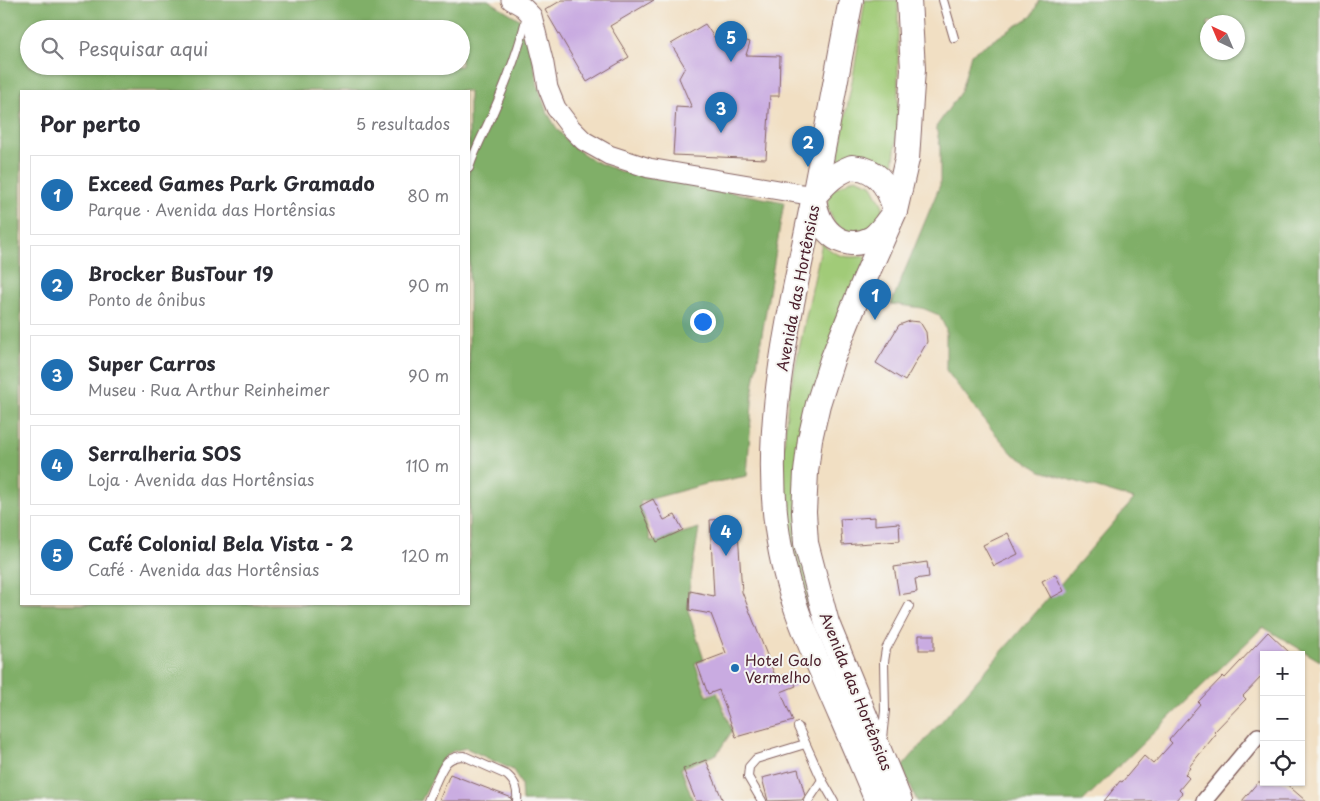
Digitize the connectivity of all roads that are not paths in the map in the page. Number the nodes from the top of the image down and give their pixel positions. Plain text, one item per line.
1 (511, 0) edge
2 (851, 0) edge
3 (908, 0) edge
4 (943, 0) edge
5 (527, 11) junction
6 (954, 38) dead end
7 (470, 165) edge
8 (814, 196) junction
9 (895, 211) junction
10 (909, 606) dead end
11 (798, 727) dead end
12 (1258, 736) dead end
13 (805, 744) junction
14 (880, 752) junction
15 (822, 780) junction
16 (877, 799) edge
17 (428, 801) edge
18 (517, 801) edge
19 (762, 801) edge
20 (808, 801) edge
21 (834, 801) edge
22 (900, 801) edge
23 (1204, 801) edge

1 - 5 street
2 - 8 main road, Avenida das Hortênsias
3 - 9 main road, Avenida das Hortênsias
4 - 6 lane
5 - 7 lane
5 - 8 street
8 - 9 main road
8 - 9 main road
8 - 16 main road, Avenida das Hortênsias
9 - 14 main road, Avenida das Hortênsias
10 - 14 lane
11 - 13 lane
12 - 23 street
13 - 15 lane
13 - 19 lane
14 - 22 main road, Avenida das Hortênsias
15 - 20 lane
15 - 21 lane
17 - 18 lane

